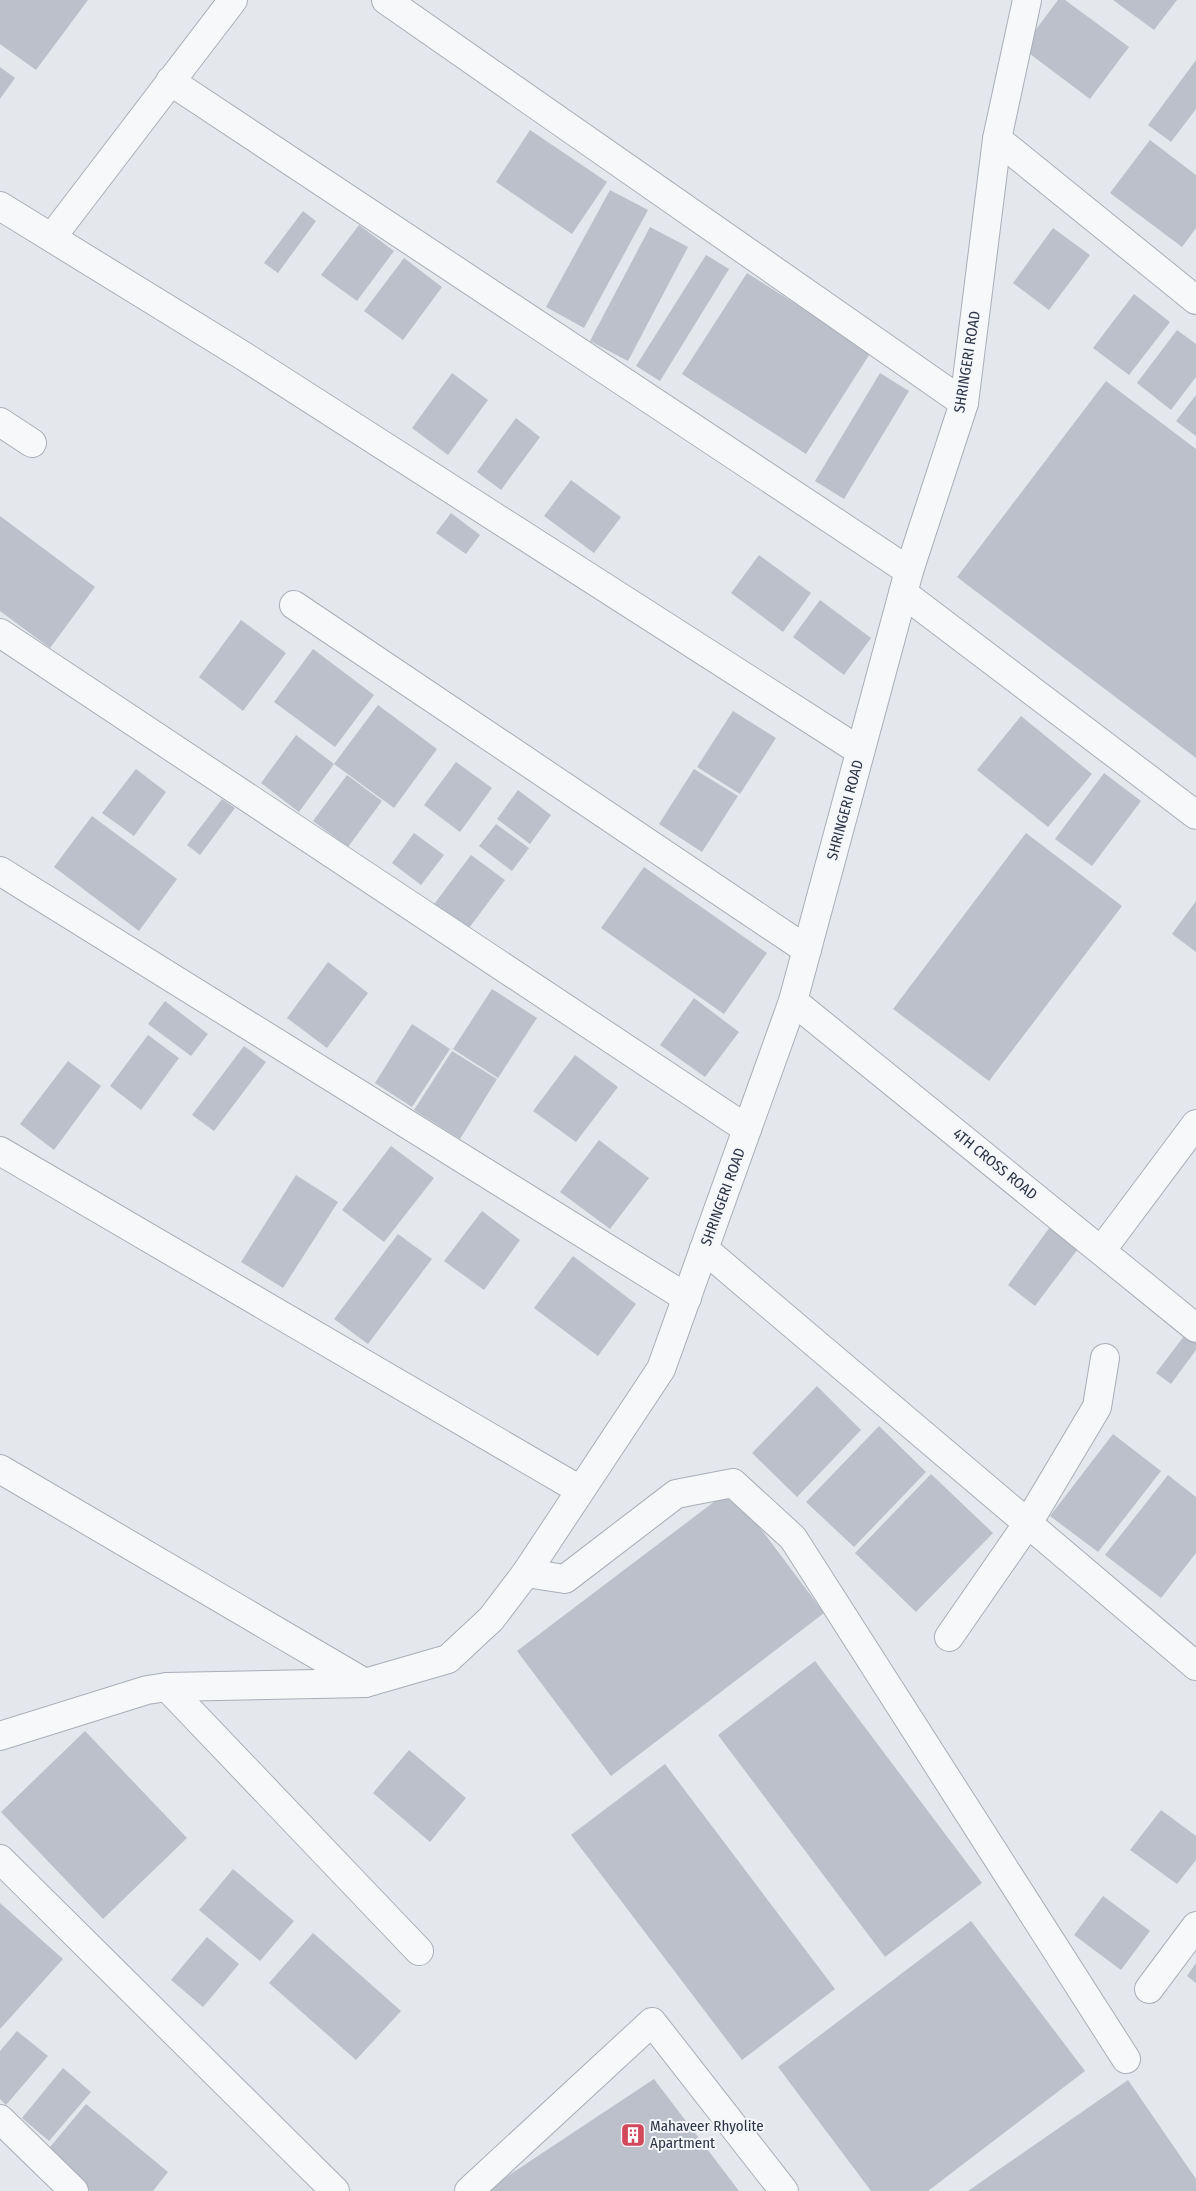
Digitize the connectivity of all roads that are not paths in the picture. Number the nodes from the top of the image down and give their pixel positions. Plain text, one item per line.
1 (232, 0) edge
2 (386, 0) edge
3 (1027, 0) edge
4 (170, 81) junction
5 (997, 139) junction
6 (0, 206) edge
7 (52, 237) junction
8 (1196, 300) edge
9 (964, 402) junction
10 (0, 422) edge
11 (32, 443) dead end
12 (906, 582) junction
13 (294, 605) dead end
14 (1, 635) edge
15 (860, 751) junction
16 (1196, 814) edge
17 (0, 871) edge
18 (807, 950) junction
19 (793, 1001) junction
20 (1196, 1124) edge
21 (748, 1129) junction
22 (0, 1151) edge
23 (704, 1249) junction
24 (1101, 1251) junction
25 (686, 1298) junction
26 (1196, 1328) edge
27 (1105, 1358) dead end
28 (0, 1469) edge
29 (580, 1490) junction
30 (1028, 1524) junction
31 (526, 1572) junction
32 (949, 1637) dead end
33 (1196, 1666) edge
34 (365, 1683) junction
35 (167, 1687) junction
36 (0, 1736) edge
37 (0, 1859) edge
38 (1196, 1926) edge
39 (419, 1951) dead end
40 (1149, 1989) dead end
41 (1126, 2059) dead end
42 (0, 2119) edge
43 (74, 2191) edge
44 (335, 2191) edge
45 (469, 2191) edge
46 (784, 2191) edge

1 - 4 street
2 - 9 street
3 - 5 street, SHRINGERI ROAD
4 - 7 street
4 - 12 street
5 - 8 street
5 - 9 street, SHRINGERI ROAD
6 - 7 street
7 - 15 street
9 - 12 street, SHRINGERI ROAD
10 - 11 street
12 - 15 street, SHRINGERI ROAD
12 - 16 street
13 - 18 street
14 - 21 street
15 - 18 street, SHRINGERI ROAD
17 - 25 street
18 - 19 street, SHRINGERI ROAD
19 - 21 street, SHRINGERI ROAD
19 - 24 street, 4TH CROSS ROAD
20 - 24 street
21 - 23 street, SHRINGERI ROAD
22 - 29 street
23 - 25 street, SHRINGERI ROAD
23 - 30 street
24 - 26 street, 4TH CROSS ROAD
25 - 29 street, SHRINGERI ROAD
27 - 30 street
28 - 34 street
29 - 31 street, SHRINGERI ROAD
30 - 32 street
30 - 33 street
31 - 34 street, SHRINGERI ROAD
31 - 41 street
34 - 35 street, SHRINGERI ROAD
35 - 36 street, SHRINGERI ROAD
35 - 39 street
37 - 44 street
38 - 40 street
42 - 43 street
45 - 46 street

